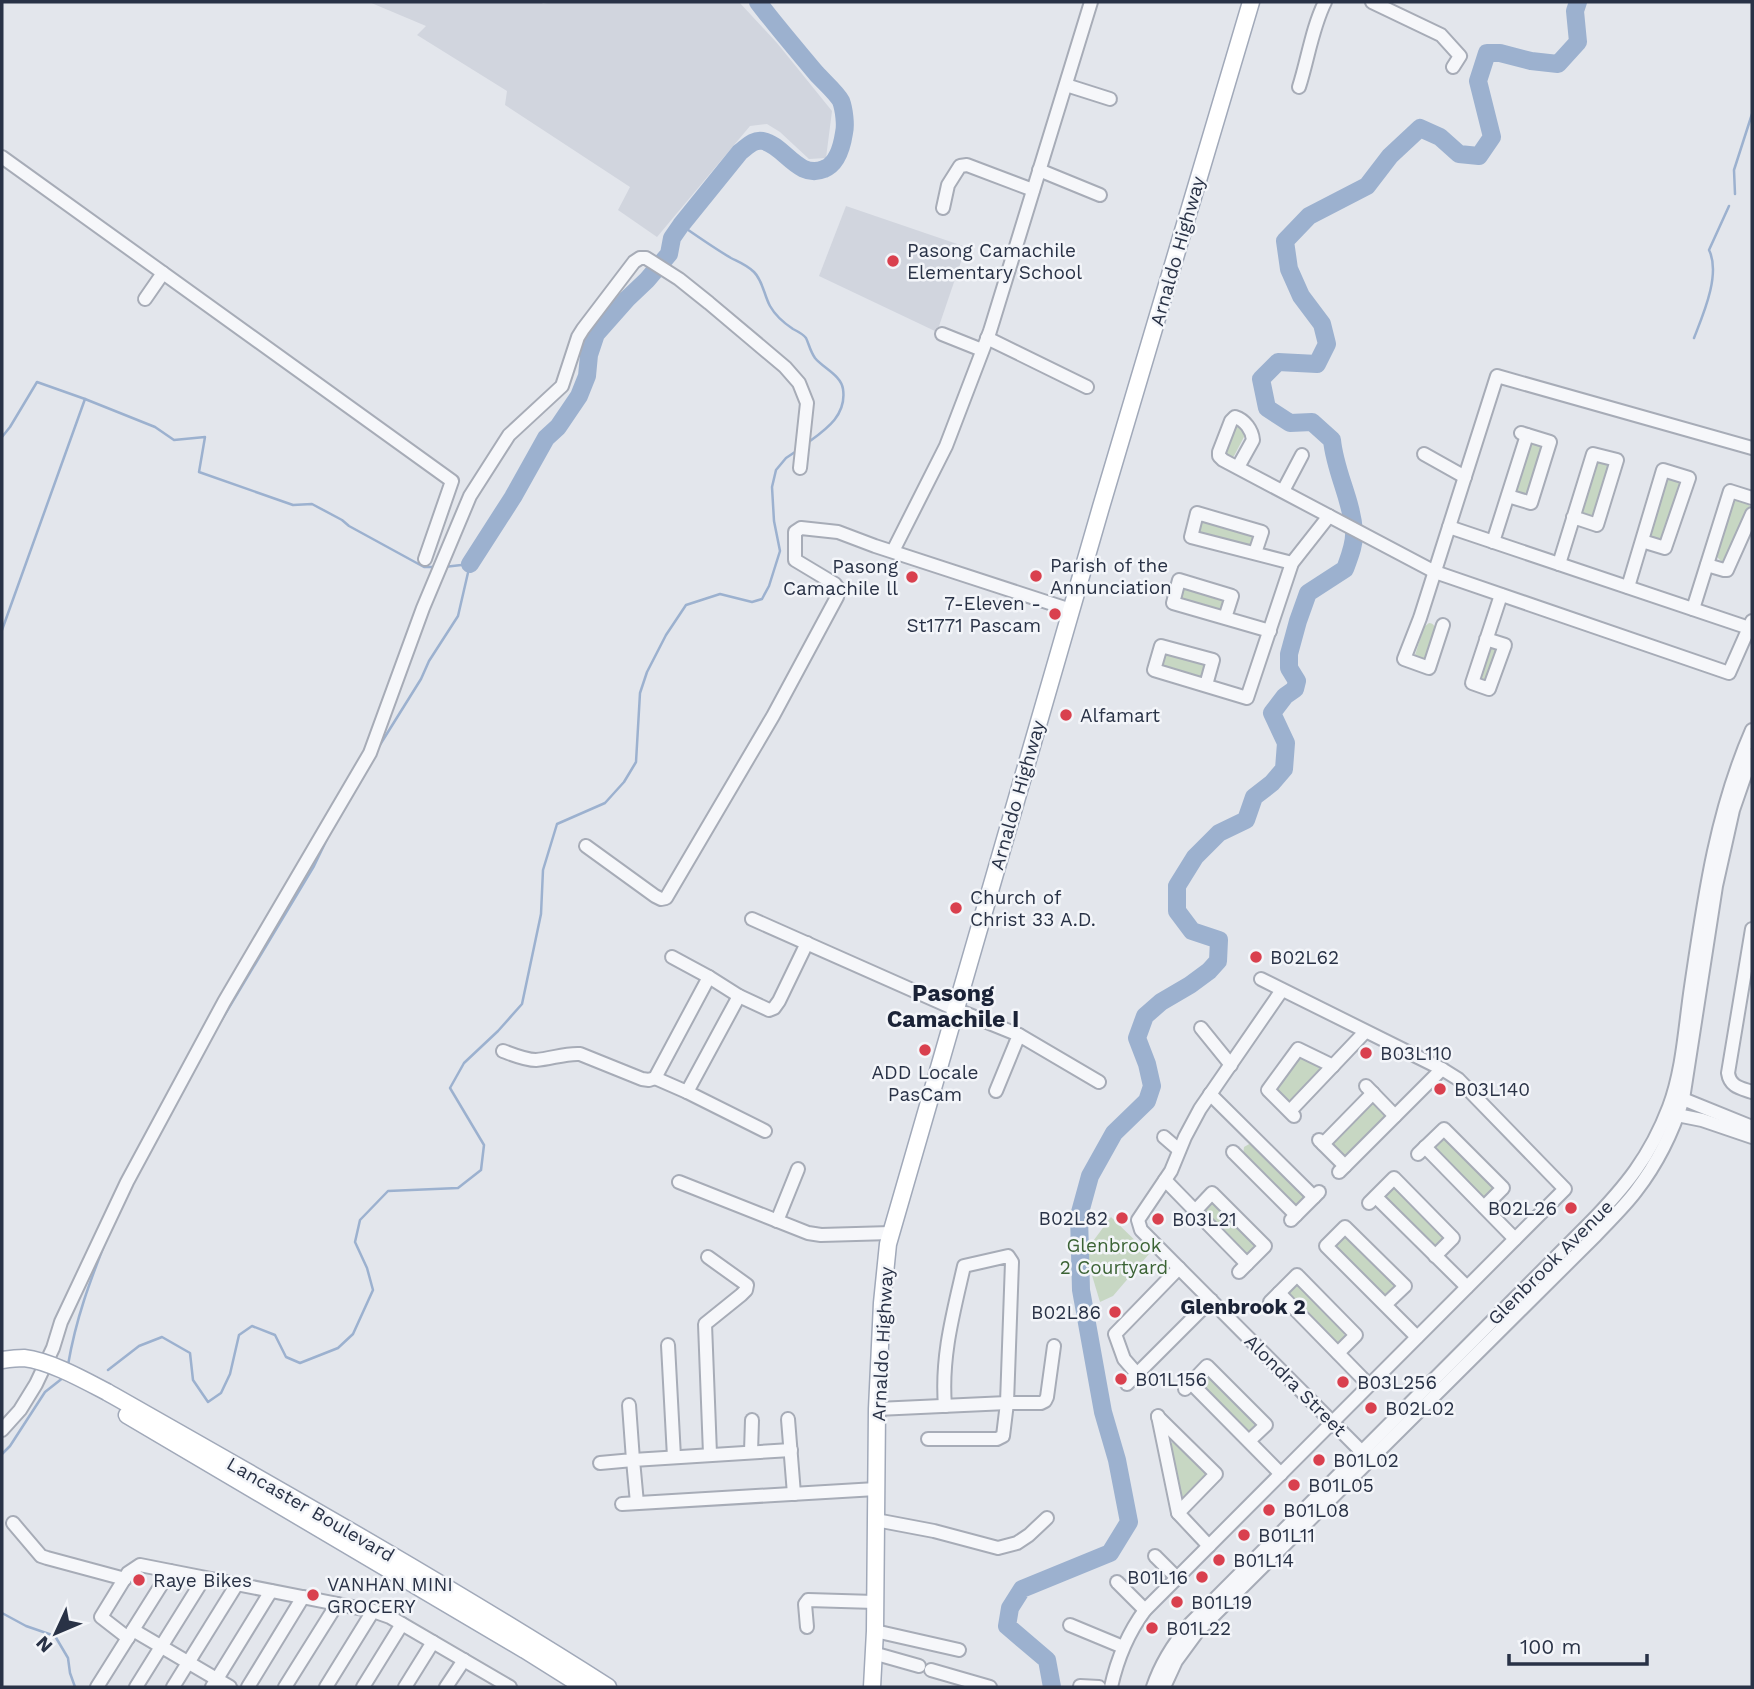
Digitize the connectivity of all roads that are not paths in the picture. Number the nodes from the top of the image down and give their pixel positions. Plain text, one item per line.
1 (1091, 2) edge
2 (1251, 2) edge
3 (1325, 2) edge
4 (1372, 2) edge
5 (1453, 66) dead end
6 (1066, 85) junction
7 (1298, 87) dead end
8 (1110, 99) dead end
9 (2, 157) edge
10 (1039, 170) junction
11 (1033, 190) junction
12 (1100, 195) dead end
13 (943, 208) dead end
14 (163, 273) junction
15 (145, 299) dead end
16 (942, 334) dead end
17 (988, 338) junction
18 (982, 351) junction
19 (1087, 387) dead end
20 (1752, 448) edge
21 (1424, 454) dead end
22 (1302, 455) dead end
23 (1238, 467) dead end
24 (800, 468) dead end
25 (1465, 477) junction
26 (1283, 491) junction
27 (1508, 496) junction
28 (1752, 498) edge
29 (1752, 514) edge
30 (1329, 516) junction
31 (1573, 517) junction
32 (1449, 527) junction
33 (1493, 541) junction
34 (1642, 541) junction
35 (893, 551) junction
36 (1255, 553) junction
37 (425, 559) dead end
38 (1292, 563) junction
39 (1559, 564) junction
40 (1707, 565) junction
41 (1435, 572) junction
42 (1628, 587) junction
43 (1501, 595) junction
44 (1693, 609) junction
45 (1071, 610) junction
46 (1225, 618) junction
47 (1420, 618) junction
48 (1751, 626) edge
49 (1270, 631) junction
50 (1486, 639) dead end
51 (1206, 685) junction
52 (1752, 730) edge
53 (1752, 755) edge
54 (586, 846) dead end
55 (752, 919) dead end
56 (1752, 929) edge
57 (807, 943) junction
58 (672, 957) dead end
59 (709, 977) junction
60 (1261, 978) dead end
61 (1282, 990) junction
62 (738, 996) junction
63 (955, 1009) junction
64 (1201, 1028) dead end
65 (1365, 1032) junction
66 (1019, 1035) junction
67 (503, 1051) dead end
68 (1231, 1065) junction
69 (1333, 1066) junction
70 (1442, 1069) junction
71 (655, 1078) junction
72 (1099, 1082) dead end
73 (996, 1091) dead end
74 (687, 1092) junction
75 (1752, 1092) edge
76 (1210, 1094) junction
77 (1678, 1097) junction
78 (1672, 1114) junction
79 (1395, 1116) junction
80 (1752, 1127) edge
81 (765, 1131) dead end
82 (1250, 1133) junction
83 (1752, 1137) edge
84 (1164, 1138) dead end
85 (1179, 1150) junction
86 (798, 1168) dead end
87 (1165, 1180) junction
88 (680, 1182) dead end
89 (1484, 1207) junction
90 (1195, 1211) junction
91 (777, 1221) junction
92 (1515, 1239) junction
93 (888, 1245) junction
94 (1435, 1256) junction
95 (708, 1257) dead end
96 (1179, 1268) junction
97 (1467, 1287) junction
98 (1211, 1300) junction
99 (1385, 1305) junction
100 (1417, 1337) junction
101 (668, 1345) dead end
102 (1054, 1346) dead end
103 (1338, 1353) junction
104 (2, 1360) edge
105 (2, 1370) edge
106 (1137, 1374) junction
107 (1127, 1384) dead end
108 (1369, 1385) junction
109 (104, 1396) junction
110 (1007, 1403) junction
111 (629, 1405) dead end
112 (945, 1406) junction
113 (877, 1409) junction
114 (788, 1419) dead end
115 (752, 1420) dead end
116 (1333, 1422) junction
117 (2, 1430) edge
118 (928, 1439) dead end
119 (1249, 1441) junction
120 (791, 1450) junction
121 (1362, 1451) junction
122 (751, 1452) junction
123 (710, 1454) junction
124 (674, 1457) junction
125 (633, 1460) junction
126 (600, 1463) dead end
127 (1281, 1474) junction
128 (876, 1489) junction
129 (794, 1494) junction
130 (637, 1503) junction
131 (622, 1504) dead end
132 (1178, 1513) junction
133 (1046, 1518) dead end
134 (876, 1520) junction
135 (13, 1523) dead end
136 (1209, 1546) junction
137 (1155, 1556) dead end
138 (170, 1571) junction
139 (204, 1577) junction
140 (1177, 1578) junction
141 (125, 1579) junction
142 (1117, 1582) dead end
143 (237, 1584) junction
144 (271, 1591) junction
145 (303, 1597) junction
146 (875, 1602) junction
147 (337, 1604) junction
148 (1145, 1610) junction
149 (373, 1611) junction
150 (402, 1624) junction
151 (1070, 1625) dead end
152 (807, 1627) dead end
153 (875, 1631) junction
154 (130, 1634) junction
155 (433, 1642) junction
156 (162, 1647) junction
157 (1123, 1647) junction
158 (959, 1650) dead end
159 (873, 1653) junction
160 (464, 1660) junction
161 (188, 1663) junction
162 (487, 1681) edge
163 (214, 1683) edge
164 (1080, 1686) edge
165 (97, 1687) edge
166 (136, 1687) edge
167 (173, 1687) edge
168 (230, 1687) edge
169 (248, 1687) edge
170 (285, 1687) edge
171 (326, 1687) edge
172 (363, 1687) edge
173 (405, 1687) edge
174 (446, 1687) edge
175 (510, 1687) edge
176 (584, 1687) edge
177 (608, 1687) edge
178 (872, 1687) edge
179 (990, 1687) edge
180 (1099, 1687) edge
181 (1111, 1687) edge
182 (1153, 1687) edge
183 (1164, 1687) edge

1 - 6 street
2 - 45 main road, Arnaldo Highway
3 - 7 street
4 - 5 street
6 - 8 street
6 - 10 street
9 - 14 street
10 - 11 street
10 - 12 street
11 - 13 street
11 - 17 street
14 - 15 street
14 - 37 street
16 - 18 street
17 - 18 street
17 - 19 street
18 - 35 street
20 - 25 street
21 - 25 street
22 - 26 street
23 - 26 street
24 - 117 street
25 - 32 street
26 - 30 street
27 - 27 street
27 - 33 street
28 - 40 street
29 - 40 street
30 - 38 street
30 - 41 street
31 - 31 street
31 - 39 street
32 - 33 street
32 - 41 street
33 - 39 street
34 - 34 street
34 - 42 street
35 - 45 street
35 - 54 street
36 - 36 street
36 - 38 street
38 - 49 street
39 - 42 street
40 - 44 street
41 - 43 street
41 - 47 street
42 - 44 street
43 - 48 street
43 - 50 street
44 - 48 street
45 - 63 main road, Arnaldo Highway
46 - 46 street
46 - 49 street
47 - 47 street
49 - 51 street
51 - 51 street
52 - 77 street, Glenbrook Avenue
53 - 77 street, Glenbrook Avenue
55 - 57 street
56 - 75 street
57 - 62 street
57 - 63 street
58 - 59 street
59 - 62 street
59 - 71 street
60 - 61 street
61 - 65 street
61 - 68 street
62 - 74 street
63 - 66 street
63 - 93 main road, Arnaldo Highway
64 - 68 street
65 - 69 street
65 - 70 street
66 - 72 street
66 - 73 street
67 - 71 street
68 - 76 street
69 - 69 street
70 - 79 street
70 - 92 street
71 - 74 street
74 - 81 street
76 - 82 street
76 - 85 street
77 - 78 street, Glenbrook Avenue
77 - 80 street
78 - 83 street
78 - 121 street, Glenbrook Avenue
78 - 183 street, Glenbrook Avenue
79 - 79 street
82 - 82 street
84 - 85 street
85 - 87 street
86 - 91 street
87 - 90 street
87 - 96 street, Alondra Street
88 - 91 street
89 - 89 street
89 - 92 street
90 - 90 street
91 - 93 street
92 - 97 street
93 - 113 main road, Arnaldo Highway
94 - 94 street
94 - 97 street
95 - 123 street
96 - 98 street, Alondra Street
96 - 106 street
97 - 100 street
98 - 106 street
98 - 116 street, Alondra Street
99 - 99 street
99 - 100 street
100 - 108 street
101 - 124 street
102 - 110 street
103 - 103 street
103 - 108 street
104 - 109 main road, Lancaster Boulevard, bridge
105 - 109 main road, Lancaster Boulevard
106 - 107 street
108 - 116 street
109 - 176 main road, Lancaster Boulevard
109 - 177 main road, Lancaster Boulevard
110 - 112 street
110 - 112 street
110 - 118 street
111 - 125 street
112 - 113 street
113 - 128 main road, Arnaldo Highway
114 - 120 street
115 - 122 street
116 - 121 street, Alondra Street
116 - 127 street
119 - 119 street
119 - 127 street
120 - 122 street
120 - 129 street
121 - 182 street, Glenbrook Avenue
122 - 123 street
123 - 124 street
124 - 125 street
125 - 126 street
125 - 130 street
127 - 136 street
128 - 129 street
128 - 134 main road, Arnaldo Highway
129 - 130 street
130 - 131 street
132 - 132 street
132 - 136 street
133 - 134 street
134 - 146 main road, Arnaldo Highway
135 - 141 street
136 - 140 street
137 - 140 street
138 - 139 street
138 - 141 street
138 - 154 street
139 - 143 street
139 - 156 street
140 - 148 street
141 - 154 street
142 - 148 street
143 - 144 street
143 - 161 street
144 - 145 street
144 - 163 street
145 - 147 street
145 - 169 street
146 - 152 street
146 - 153 main road, Arnaldo Highway
147 - 149 street
147 - 170 street
148 - 157 street
149 - 150 street
149 - 171 street
150 - 155 street
150 - 172 street
151 - 157 street
153 - 158 street
153 - 159 main road, Arnaldo Highway
154 - 156 street
154 - 165 street
155 - 160 street
155 - 173 street
156 - 161 street
156 - 166 street
157 - 181 street
159 - 178 main road, Arnaldo Highway
159 - 179 street
160 - 162 street
160 - 174 street
161 - 163 street
161 - 167 street
162 - 175 street
163 - 168 street
164 - 180 street

